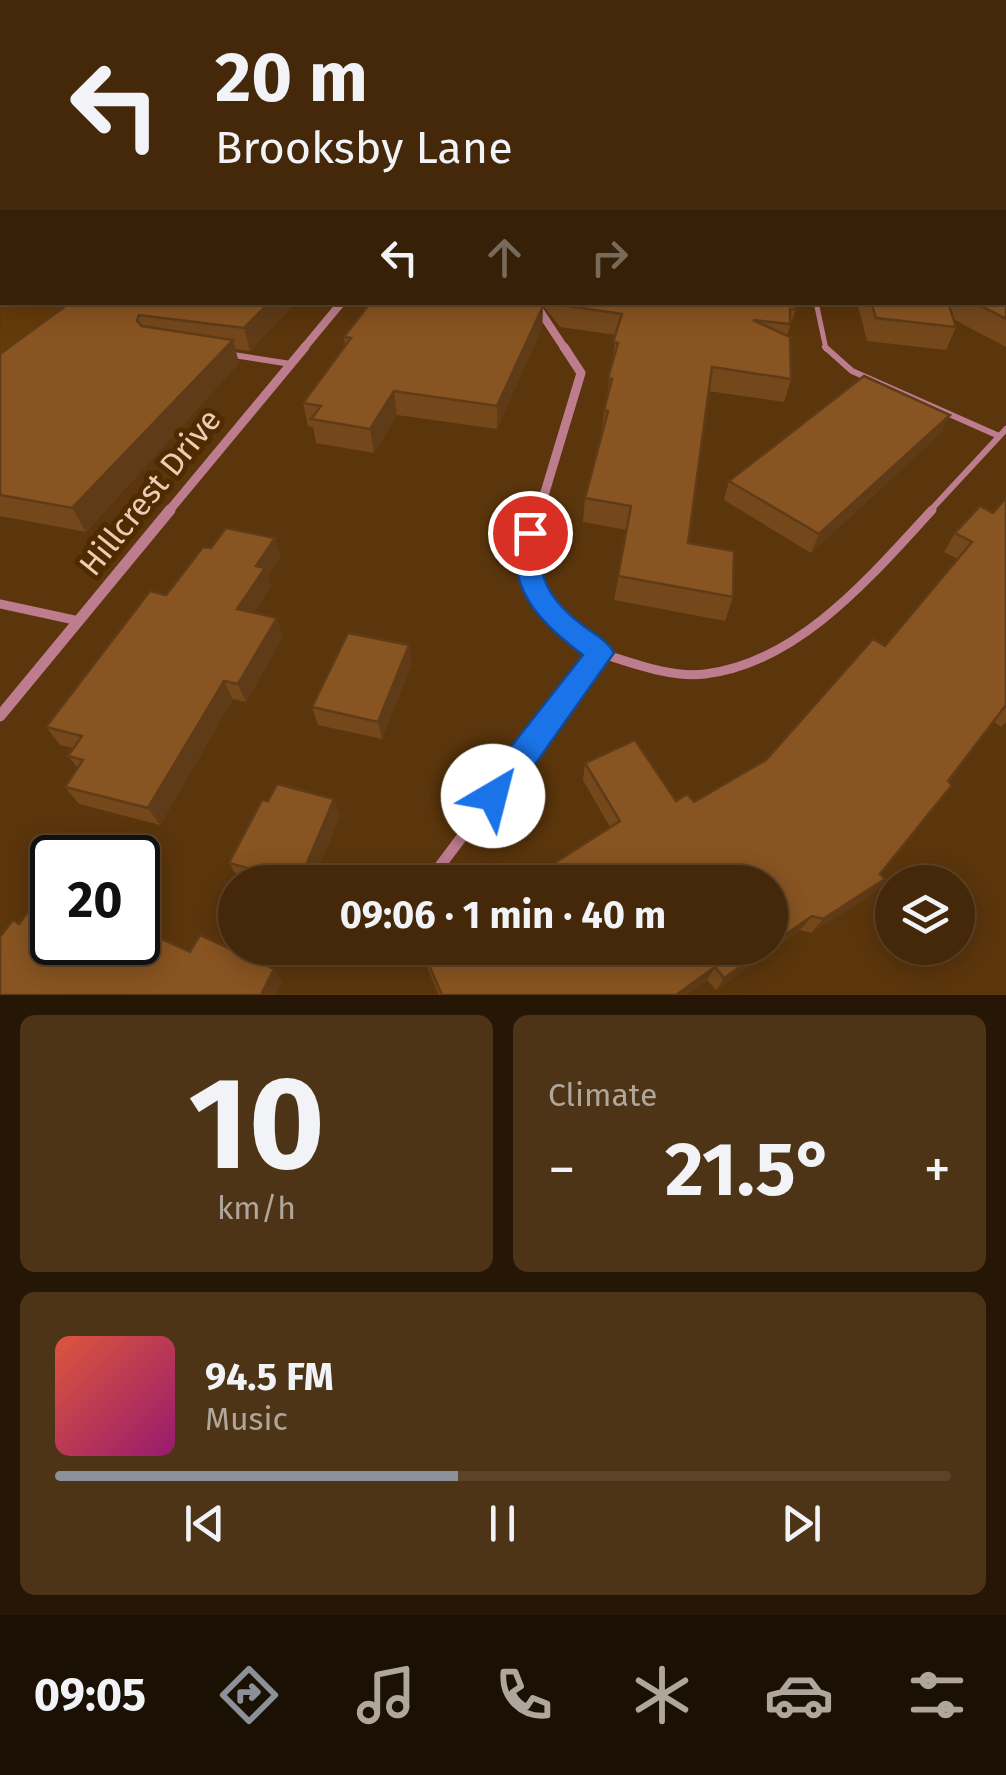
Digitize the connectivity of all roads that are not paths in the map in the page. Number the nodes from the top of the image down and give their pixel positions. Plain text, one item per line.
1 (340, 305) edge
2 (536, 305) edge
3 (817, 305) edge
4 (221, 353) edge
5 (291, 364) junction
6 (1003, 433) edge
7 (0, 604) edge
8 (79, 622) junction
9 (600, 653) junction
10 (0, 716) edge
11 (441, 865) edge

1 - 5 street, Hillcrest Drive
2 - 9 street
3 - 6 lane
4 - 5 lane
5 - 8 street, Hillcrest Drive
6 - 9 lane
7 - 8 lane
8 - 10 street, Hillcrest Drive
9 - 11 lane

